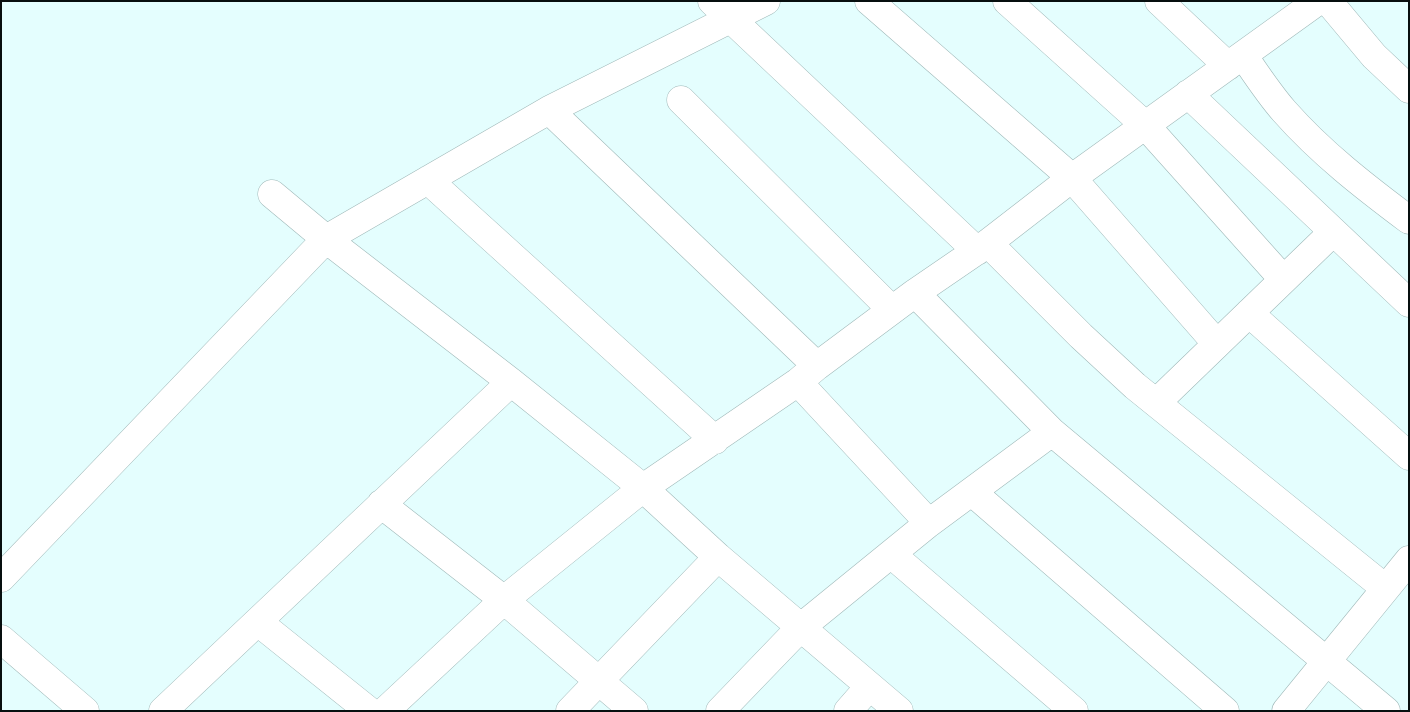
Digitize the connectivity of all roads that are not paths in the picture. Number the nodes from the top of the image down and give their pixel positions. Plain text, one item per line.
1 (766, 1) edge
2 (869, 1) edge
3 (1007, 1) edge
4 (1159, 1) edge
5 (1315, 3) edge
6 (721, 10) edge
7 (1236, 60) junction
8 (1409, 89) edge
9 (1188, 94) junction
10 (681, 100) dead end
11 (549, 110) junction
12 (1146, 126) junction
13 (1072, 178) junction
14 (428, 180) junction
15 (272, 194) dead end
16 (1409, 220) edge
17 (1333, 232) junction
18 (326, 239) junction
19 (982, 247) junction
20 (1283, 279) junction
21 (915, 293) junction
22 (1409, 302) edge
23 (892, 310) junction
24 (1249, 313) junction
25 (1217, 344) junction
26 (808, 374) junction
27 (511, 382) junction
28 (1156, 403) junction
29 (1052, 432) junction
30 (714, 440) junction
31 (1409, 456) edge
32 (643, 488) junction
33 (972, 492) junction
34 (381, 504) junction
35 (929, 523) junction
36 (891, 554) junction
37 (718, 557) junction
38 (1400, 576) edge
39 (1, 578) edge
40 (504, 600) junction
41 (258, 622) junction
42 (800, 628) junction
43 (1, 639) edge
44 (1326, 661) junction
45 (600, 682) junction
46 (869, 687) junction
47 (85, 711) edge
48 (163, 711) edge
49 (369, 711) edge
50 (385, 711) edge
51 (570, 711) edge
52 (634, 711) edge
53 (720, 711) edge
54 (848, 711) edge
55 (899, 711) edge
56 (1074, 711) edge
57 (1225, 711) edge
58 (1286, 711) edge
59 (1386, 711) edge

1 - 6 street
2 - 13 street
3 - 12 street
4 - 7 street
5 - 7 street
5 - 8 street
6 - 11 street
6 - 19 street
7 - 9 street
7 - 16 street
9 - 12 street
9 - 17 street
10 - 23 street
11 - 14 street
11 - 26 street
12 - 13 street
12 - 20 street
13 - 19 street
13 - 25 street
14 - 18 street
14 - 30 street
15 - 18 street
17 - 20 street
17 - 22 street
18 - 27 street
18 - 39 street
19 - 21 street
19 - 28 street
20 - 24 street
21 - 23 street
21 - 29 street
23 - 26 street
24 - 25 street
24 - 31 street
25 - 28 street
26 - 30 street
26 - 35 street
27 - 32 street
27 - 34 street
28 - 38 street
29 - 33 street
29 - 44 street
30 - 32 street
32 - 37 street
32 - 40 street
33 - 35 street
33 - 57 street
34 - 40 street
34 - 41 street
35 - 36 street
36 - 42 street
36 - 56 street
37 - 42 street
37 - 45 street
38 - 44 street
40 - 45 street
40 - 50 street
41 - 48 street
41 - 49 street
42 - 46 street
42 - 53 street
43 - 47 street
44 - 58 street
44 - 59 street
45 - 51 street
45 - 52 street
46 - 54 street
46 - 55 street

